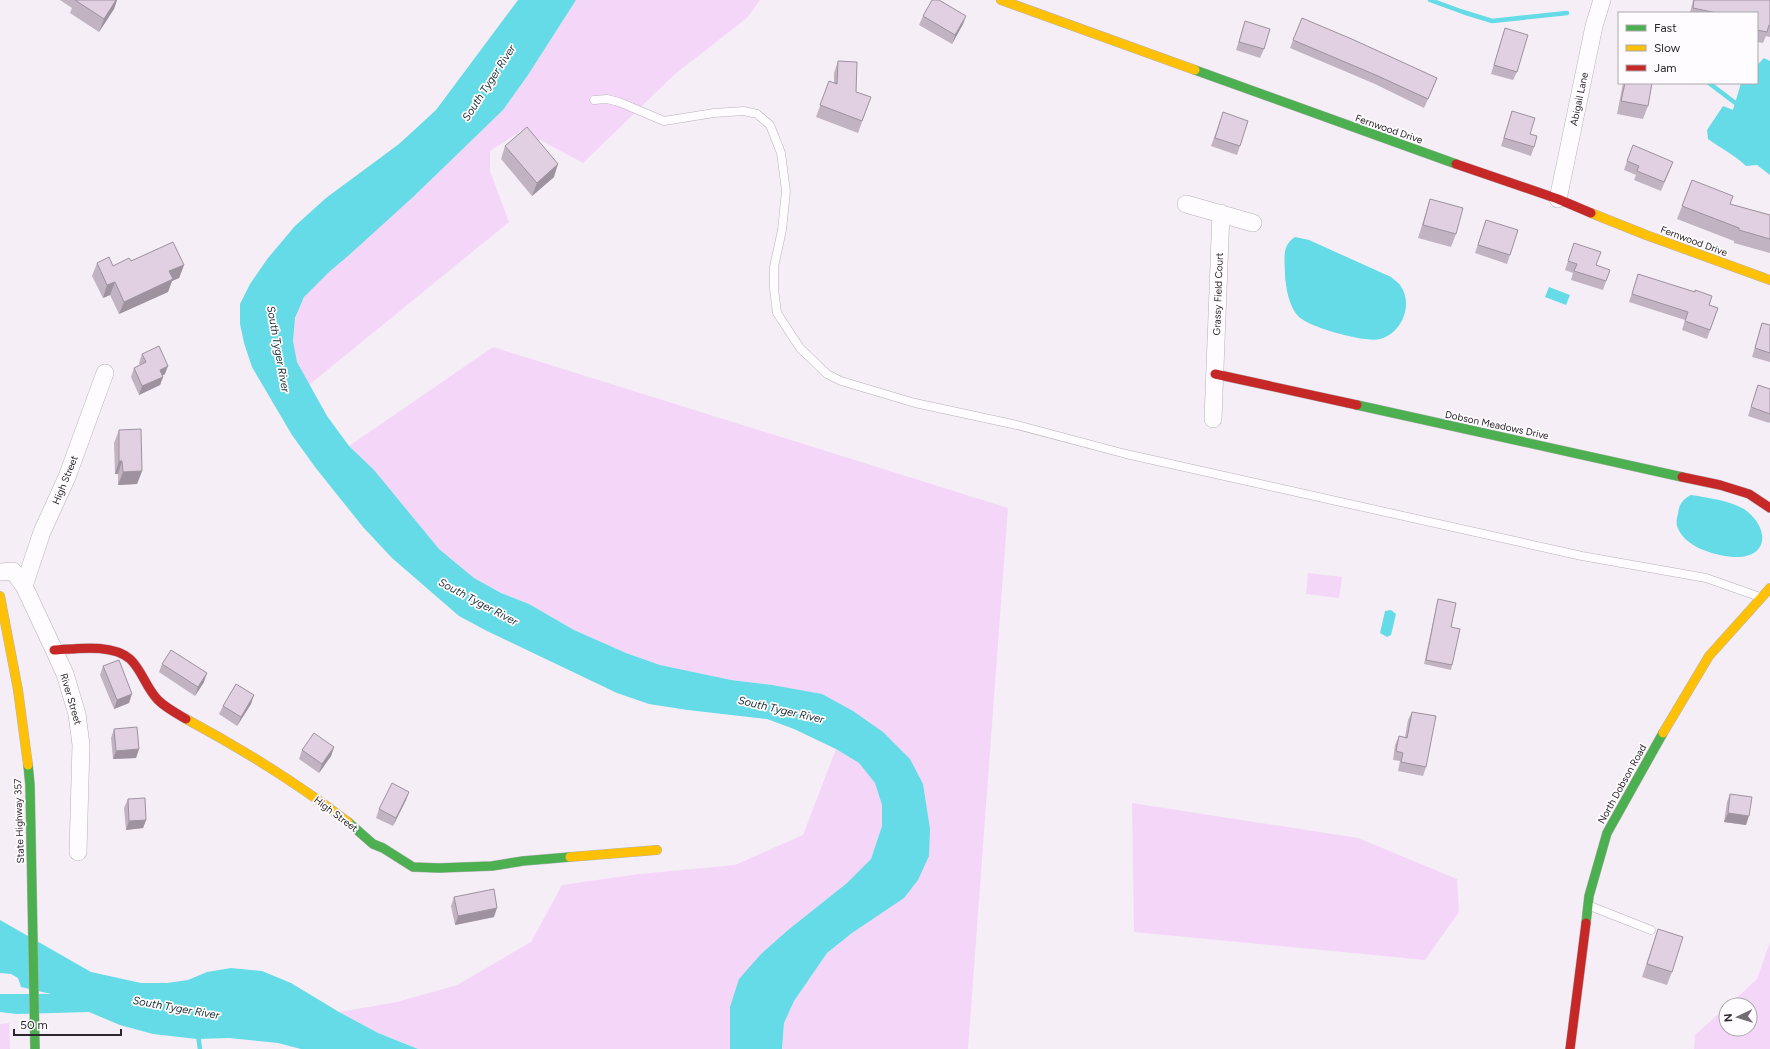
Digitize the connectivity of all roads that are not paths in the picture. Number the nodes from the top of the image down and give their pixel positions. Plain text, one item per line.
1 (1001, 0) edge
2 (1602, 0) edge
3 (594, 100) dead end
4 (1558, 199) junction
5 (1186, 204) dead end
6 (1221, 213) junction
7 (1253, 224) dead end
8 (1770, 280) edge
9 (105, 373) dead end
10 (1214, 374) junction
11 (1213, 419) dead end
12 (1770, 508) edge
13 (0, 572) edge
14 (24, 586) junction
15 (1770, 588) edge
16 (0, 596) edge
17 (1761, 598) junction
18 (54, 650) junction
19 (657, 850) dead end
20 (78, 852) dead end
21 (1587, 905) junction
22 (1651, 930) dead end
23 (34, 1049) edge
24 (1570, 1049) edge

1 - 4 street, Fernwood Drive
2 - 4 street, Abigail Lane
3 - 17 lane
4 - 8 street, Fernwood Drive
5 - 6 street
6 - 7 street
6 - 10 street, Grassy Field Court
9 - 14 street, High Street
10 - 11 street, Grassy Field Court
10 - 12 street, Dobson Meadows Drive
13 - 14 street, River Street
14 - 18 street, River Street
15 - 17 street, North Dobson Road
16 - 23 street, State Highway 357
17 - 21 street, North Dobson Road
18 - 19 street, High Street
18 - 20 street, River Street
21 - 22 lane
21 - 24 street, North Dobson Road

